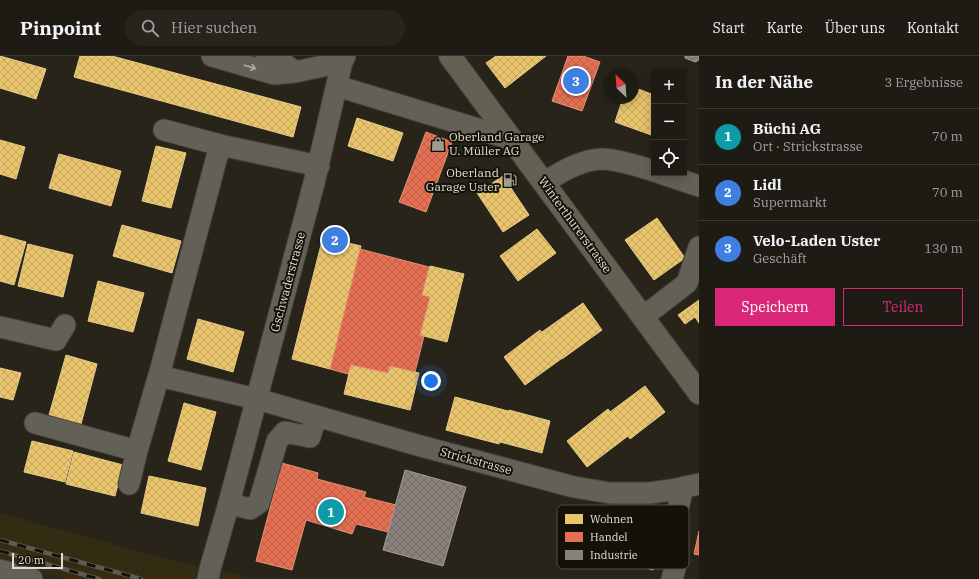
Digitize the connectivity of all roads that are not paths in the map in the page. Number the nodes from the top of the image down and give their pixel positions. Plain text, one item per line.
1 (212, 56) edge
2 (266, 56) edge
3 (450, 56) edge
4 (343, 59) edge
5 (295, 72) junction
6 (336, 86) junction
7 (164, 130) dead end
8 (512, 139) junction
9 (220, 145) junction
10 (319, 166) junction
11 (651, 170) edge
12 (669, 176) edge
13 (544, 183) junction
14 (699, 186) edge
15 (699, 247) edge
16 (643, 317) junction
17 (65, 325) dead end
18 (0, 327) edge
19 (159, 376) junction
20 (699, 393) edge
21 (257, 399) junction
22 (316, 416) junction
23 (35, 423) dead end
24 (137, 451) junction
25 (129, 484) dead end
26 (691, 486) edge
27 (229, 504) junction
28 (684, 505) edge
29 (675, 569) edge
30 (0, 570) edge
31 (32, 579) edge
32 (208, 579) edge
33 (672, 579) edge

1 -> 5 street
2 - 5 street
3 - 8 main road, Winterthurerstrasse
4 - 5 street
4 - 6 street, Gschwaderstrasse
6 - 8 street
6 - 10 street, Gschwaderstrasse
7 - 9 street
8 - 13 main road, Winterthurerstrasse
9 - 10 street
9 - 19 street
10 - 21 street, Gschwaderstrasse
11 - 13 street
12 - 14 street
13 - 16 main road, Winterthurerstrasse
15 - 16 street
16 - 20 main road, Winterthurerstrasse
17 - 18 street
19 - 21 street
19 - 24 street
21 - 22 street, Strickstrasse
21 - 27 street, Gschwaderstrasse
22 - 26 street, Strickstrasse
22 - 27 street
23 - 24 street
24 - 25 street
26 - 28 street
27 - 32 street, Gschwaderstrasse
29 - 33 street
30 - 31 street

